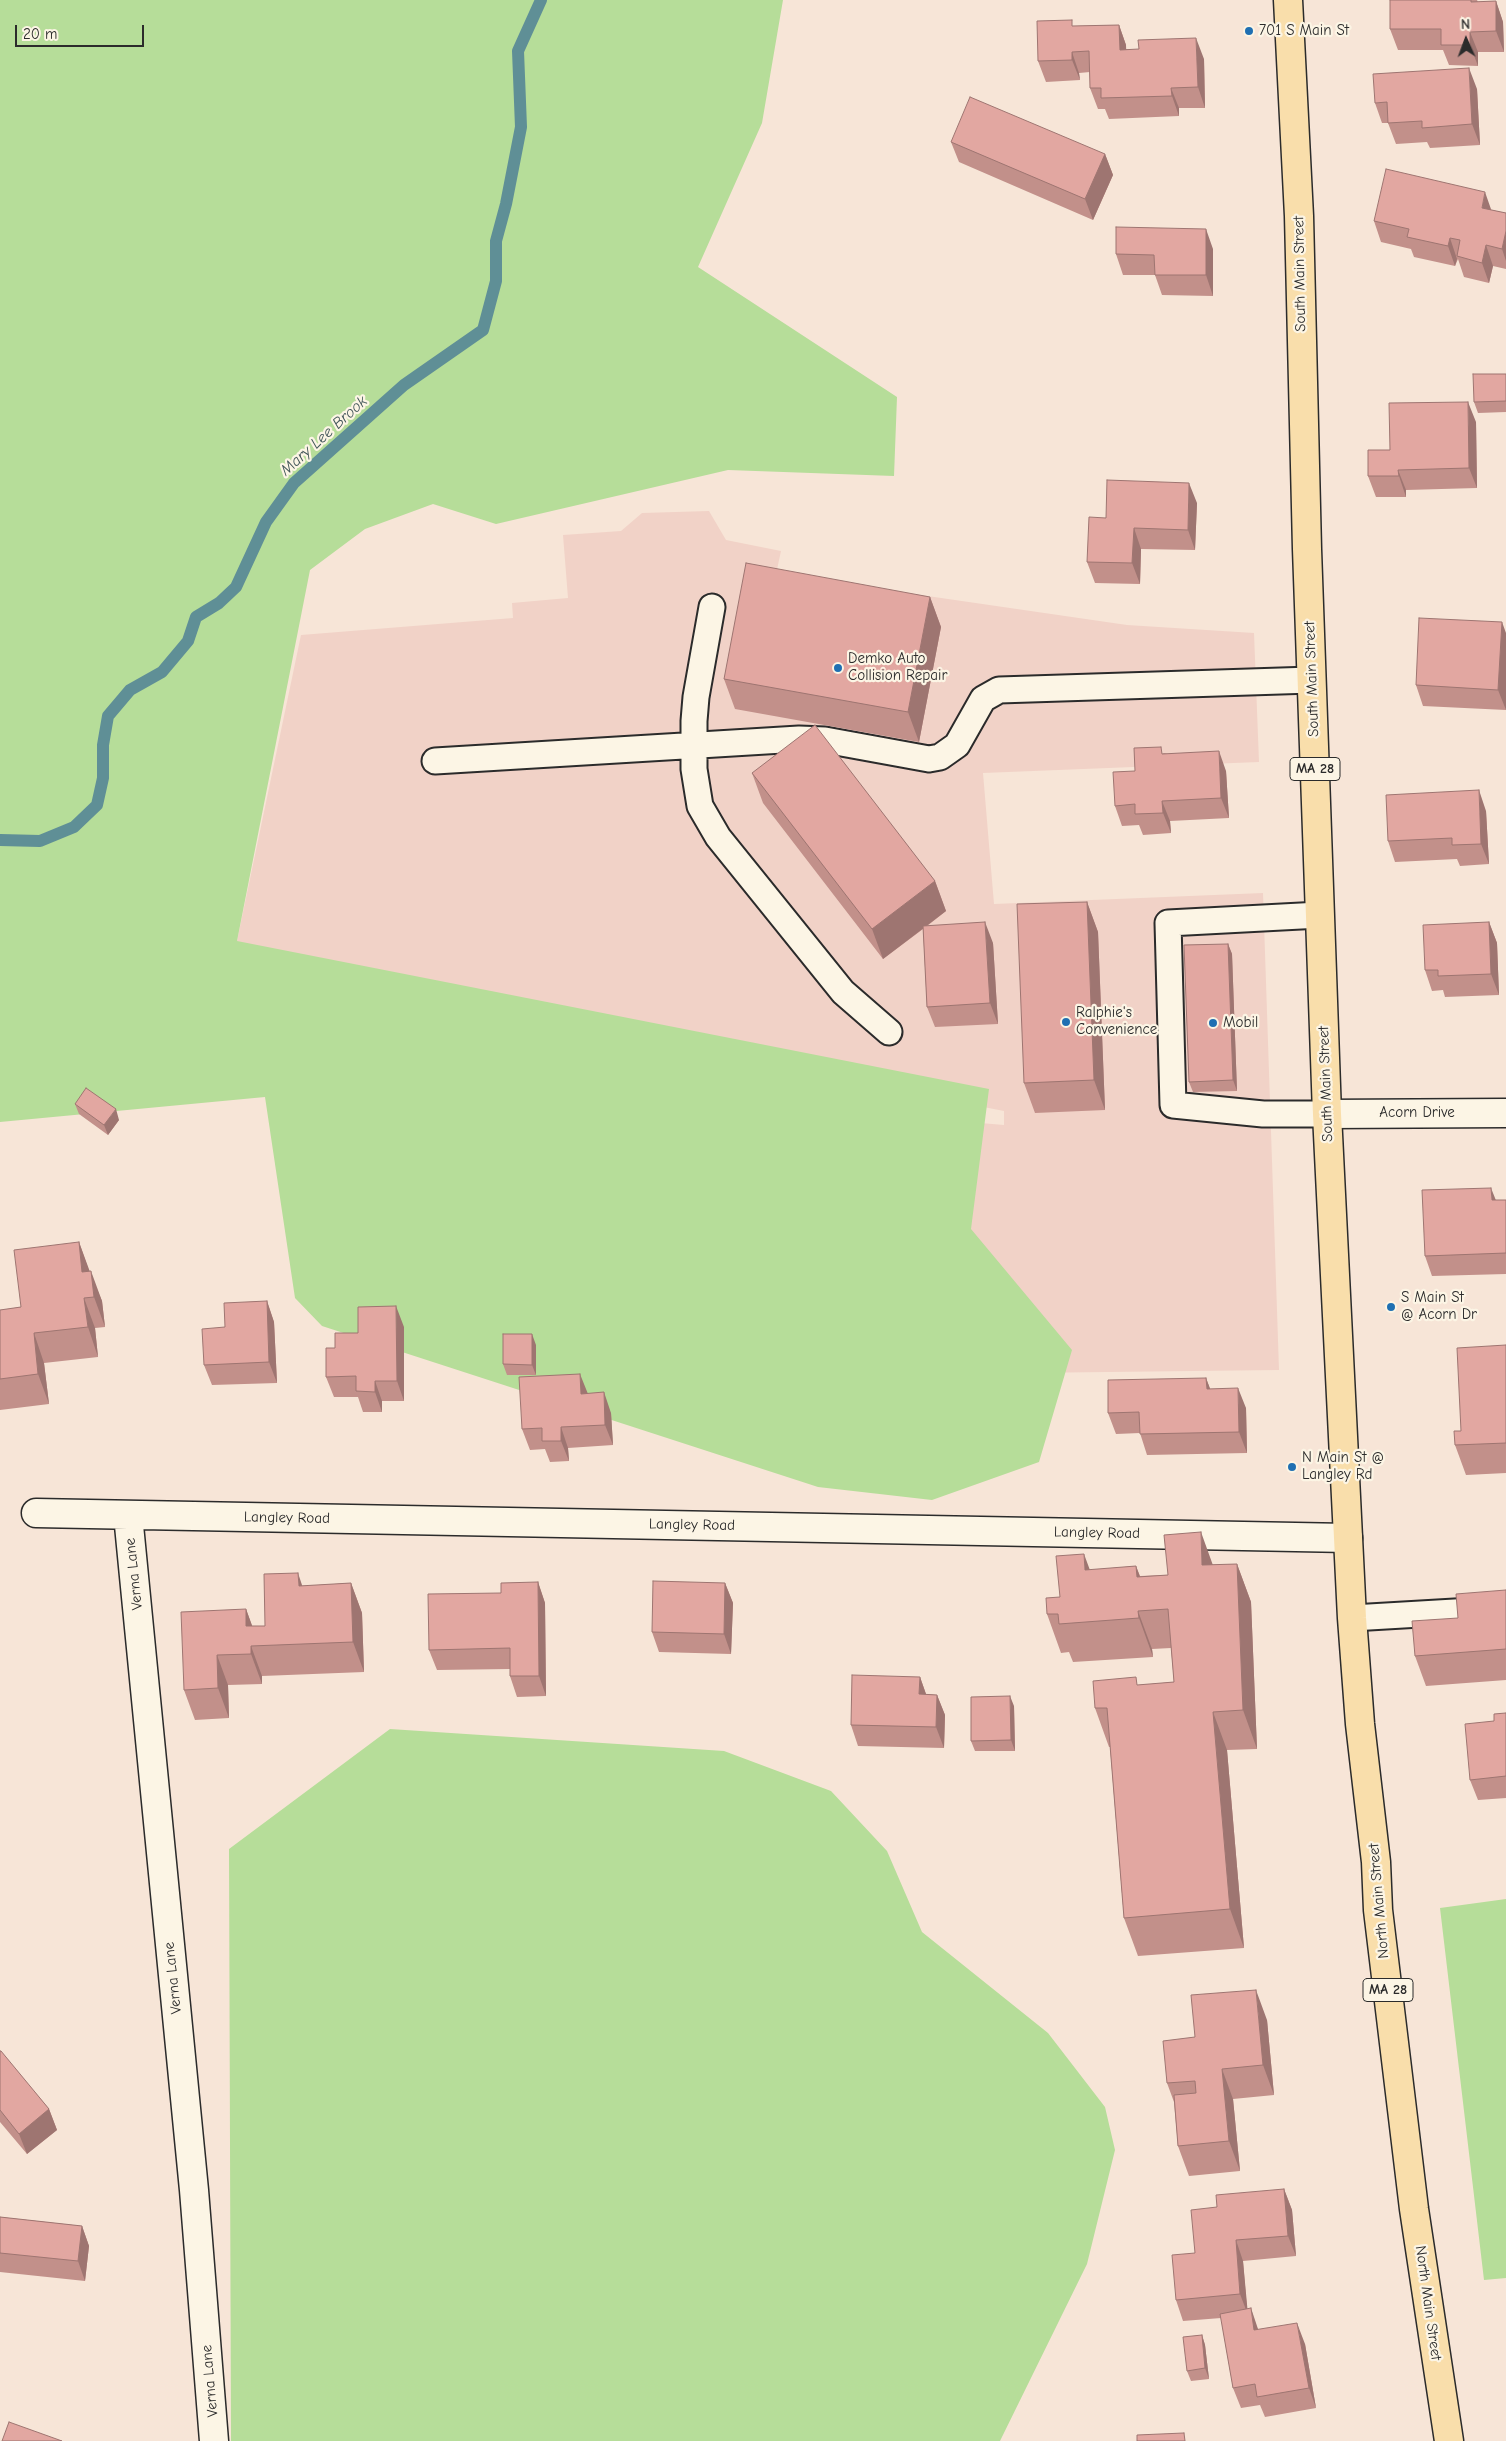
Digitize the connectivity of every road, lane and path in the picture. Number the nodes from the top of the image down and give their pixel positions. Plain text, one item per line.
1 (1288, 0) edge
2 (712, 607) dead end
3 (1312, 680) junction
4 (693, 746) junction
5 (435, 761) dead end
6 (1320, 915) junction
7 (888, 1032) dead end
8 (1506, 1113) edge
9 (1327, 1114) junction
10 (36, 1513) dead end
11 (128, 1514) junction
12 (1348, 1538) junction
13 (1506, 1609) edge
14 (1352, 1618) junction
15 (214, 2441) edge
16 (1448, 2441) edge

1 - 3 main road, South Main Street / MA 28
2 - 4 lane
3 - 4 lane
3 - 6 main road, South Main Street / MA 28
4 - 5 lane
4 - 7 lane
6 - 9 main road, South Main Street / MA 28
6 - 9 lane
8 - 9 street, Acorn Drive
9 - 12 main road, South Main Street / MA 28
10 - 11 street, Langley Road
11 - 12 street, Langley Road
11 - 15 street, Verna Lane
12 - 14 main road, North Main Street / MA 28
13 - 14 lane
14 - 16 main road, North Main Street / MA 28

